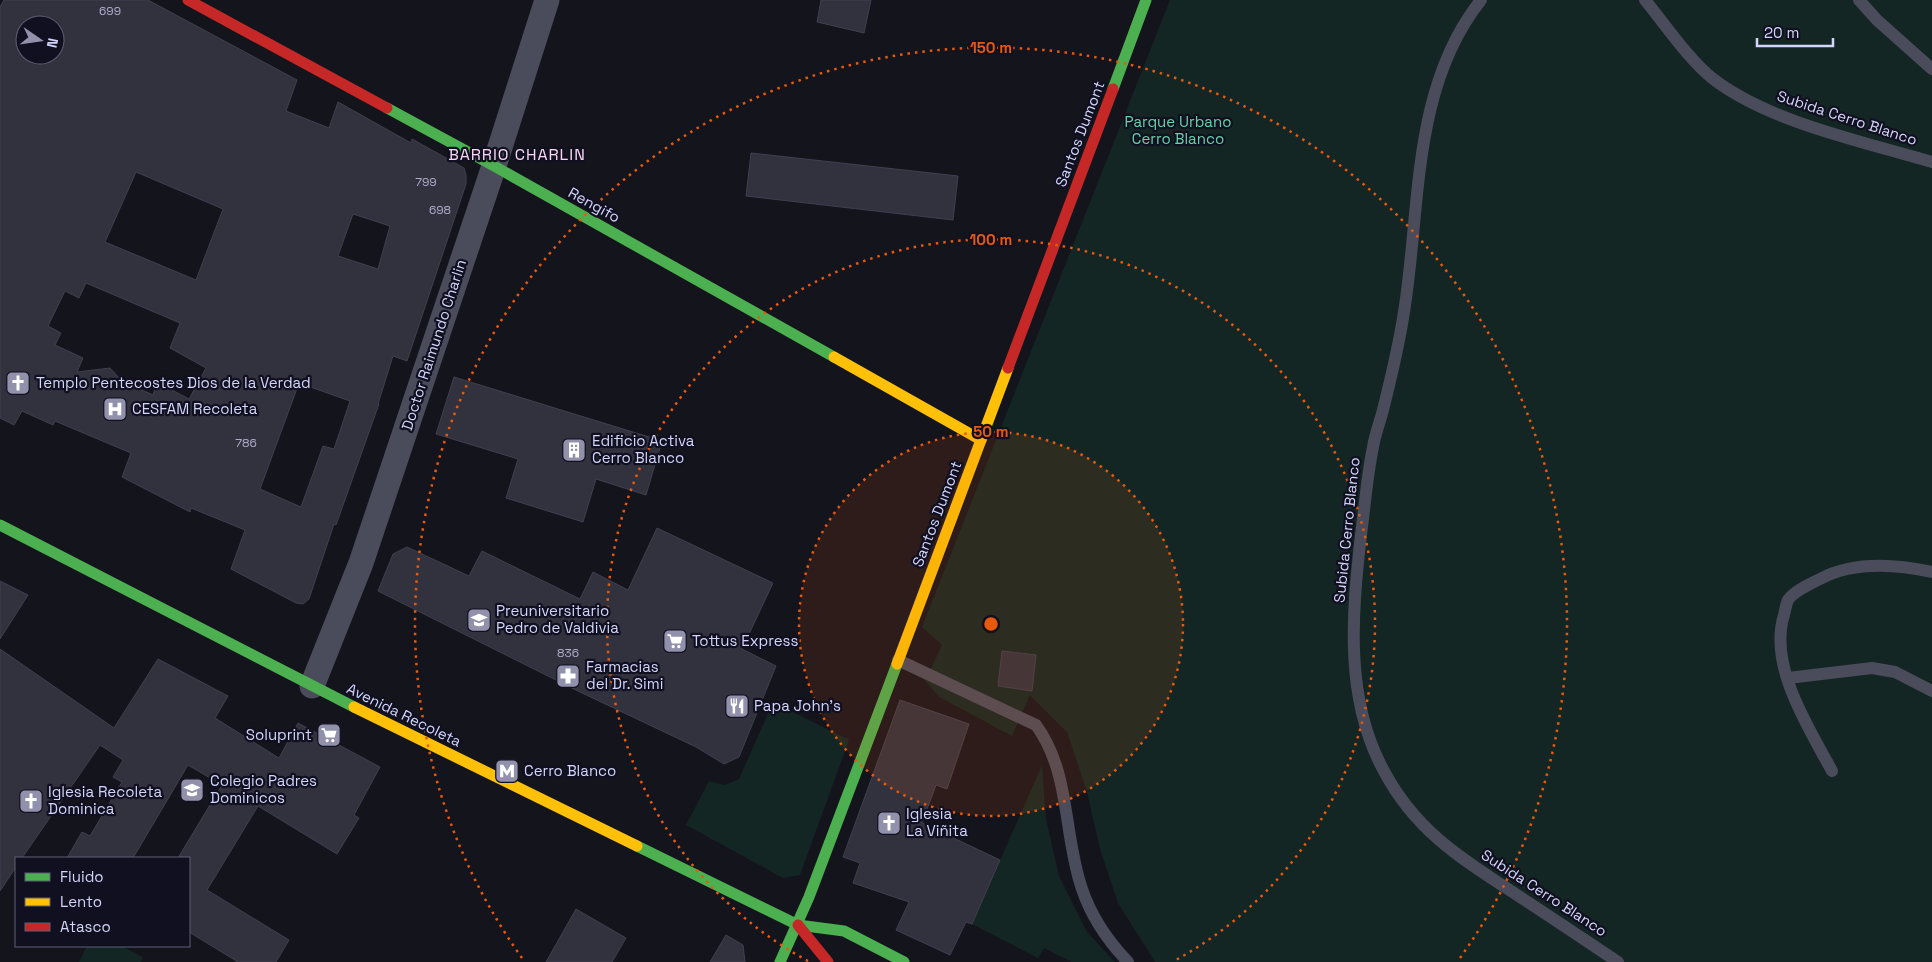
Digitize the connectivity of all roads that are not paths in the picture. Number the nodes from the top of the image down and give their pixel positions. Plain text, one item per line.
1 (188, 0) edge
2 (547, 0) edge
3 (1146, 0) edge
4 (1481, 0) edge
5 (1645, 0) edge
6 (1859, 0) edge
7 (1932, 69) edge
8 (1932, 162) edge
9 (494, 166) junction
10 (981, 440) junction
11 (0, 525) edge
12 (1932, 572) edge
13 (898, 660) junction
14 (1788, 678) junction
15 (312, 686) junction
16 (1932, 691) edge
17 (1832, 771) dead end
18 (798, 925) junction
19 (780, 962) edge
20 (828, 962) edge
21 (904, 962) edge
22 (1128, 962) edge
23 (1618, 962) edge

1 - 9 main road, Rengifo
2 - 9 street, Doctor Raimundo Charlin
3 - 10 main road, Santos Dumont
4 - 23 lane, Subida Cerro Blanco
5 - 8 lane, Subida Cerro Blanco
6 - 7 lane
9 - 10 main road, Rengifo
9 - 15 street, Doctor Raimundo Charlin
10 - 13 main road, Santos Dumont
11 - 15 main road, Avenida Recoleta
12 - 14 lane
13 - 18 main road, Santos Dumont
13 - 22 lane
14 - 16 lane
14 - 17 lane
15 - 18 main road, Avenida Recoleta
18 - 19 main road, Santos Dumont
18 - 20 main road, Avenida Recoleta
18 - 21 main road, Avenida Recoleta

